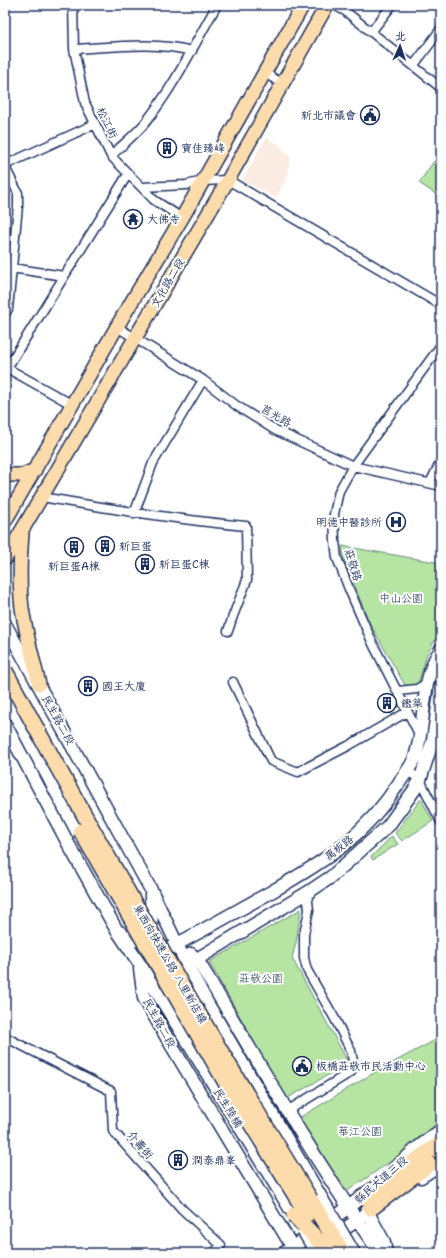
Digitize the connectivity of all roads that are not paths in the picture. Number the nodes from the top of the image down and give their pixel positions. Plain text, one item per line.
1 (73, 5) edge
2 (217, 5) edge
3 (303, 5) edge
4 (327, 5) edge
5 (334, 5) edge
6 (392, 5) edge
7 (441, 29) edge
8 (371, 32) junction
9 (74, 49) junction
10 (192, 51) junction
11 (414, 65) junction
12 (264, 73) junction
13 (283, 84) junction
14 (441, 88) edge
15 (95, 124) junction
16 (111, 156) junction
17 (5, 166) edge
18 (128, 174) junction
19 (228, 180) junction
20 (203, 181) junction
21 (142, 187) junction
22 (182, 218) junction
23 (9, 268) edge
24 (64, 276) junction
25 (441, 305) edge
26 (5, 314) edge
27 (117, 327) junction
28 (136, 338) junction
29 (441, 344) edge
30 (6, 368) edge
31 (203, 380) junction
32 (73, 405) junction
33 (441, 461) edge
34 (353, 466) junction
35 (35, 470) junction
36 (5, 475) edge
37 (430, 483) junction
38 (441, 486) edge
39 (42, 497) junction
40 (134, 514) junction
41 (5, 521) edge
42 (22, 532) junction
43 (5, 559) edge
44 (5, 624) edge
45 (228, 631) dead end
46 (441, 649) edge
47 (5, 671) edge
48 (233, 682) dead end
49 (427, 683) junction
50 (39, 684) junction
51 (441, 686) edge
52 (5, 690) edge
53 (398, 691) junction
54 (408, 712) junction
55 (5, 724) edge
56 (420, 736) junction
57 (407, 770) junction
58 (420, 780) junction
59 (441, 822) edge
60 (151, 890) junction
61 (307, 893) junction
62 (116, 929) junction
63 (177, 944) junction
64 (192, 962) junction
65 (139, 964) junction
66 (5, 1037) edge
67 (287, 1111) junction
68 (441, 1130) edge
69 (441, 1144) edge
70 (441, 1155) edge
71 (429, 1162) edge
72 (322, 1199) junction
73 (367, 1205) junction
74 (348, 1208) junction
75 (294, 1215) junction
76 (357, 1221) junction
77 (330, 1248) edge
78 (291, 1251) edge
79 (214, 1253) edge
80 (309, 1253) edge
81 (317, 1253) edge
82 (343, 1253) edge
83 (354, 1253) edge
84 (380, 1253) edge
85 (386, 1253) edge

1 - 9 street, 松江街
2 - 10 street
3 - 12 main road, 文化路二段
4 - 13 main road, 文化路二段
5 - 8 street
6 - 8 street
7 - 11 street
8 - 11 street
9 - 10 street
9 - 15 street, 松江街
10 - 16 street
11 - 14 street
12 - 13 street
12 - 20 main road, 文化路二段
13 - 19 main road, 文化路二段
15 - 16 street, 松江街
15 - 17 street
16 - 18 street, 松江街
17 - 23 street
18 - 21 street, 松江街
18 - 24 street
19 - 20 street
19 - 25 street
19 - 28 main road, 文化路二段
20 - 21 street
20 - 22 main road, 文化路二段
21 - 22 street, 松江街
22 - 27 main road, 文化路二段
23 - 24 street
23 - 26 street
24 - 30 street
27 - 28 street, 莒光路
27 - 32 main road, 文化路二段
28 - 31 street, 莒光路
28 - 39 main road, 文化路二段
29 - 34 street, 莊敬路
30 - 32 street
31 - 34 street, 莒光路
31 - 40 street
32 - 35 main road, 文化路二段
33 - 37 street
34 - 37 street, 莒光路
34 - 53 street, 莊敬路
35 - 36 main road
35 - 41 main road, 文化路二段
37 - 38 street, 莒光路
39 - 40 street
39 - 42 main road, 文化路二段
40 - 45 street
42 - 43 main road, 文化路二段
42 - 50 main road
44 - 50 main road, 民生路二段
46 - 49 main road, 萬板路
47 - 82 highway, 東西向快速公路 八里新店線, bridge
48 - 54 street
49 - 53 street
49 - 56 main road, 萬板路
50 - 60 main road, 民生路二段
51 - 58 main road, 萬板路
52 - 77 highway, 東西向快速公路 八里新店線, bridge
53 - 54 street, 莊敬路
54 - 56 street, 莊敬路
55 - 62 main road, 民生路二段
56 - 57 main road, 萬板路
57 - 58 street
57 - 63 main road, 萬板路
58 - 59 street
58 - 61 main road, 萬板路
60 - 62 main road
60 - 63 main road, 民生路二段
61 - 64 main road, 萬板路
61 - 67 street
62 - 65 main road, 民生路二段
63 - 64 main road, 民生路二段
63 - 65 main road, 萬板路
64 - 67 main road, 民生路二段
64 - 72 main road
65 - 75 main road, 民生陸橋
65 - 78 main road, 民生路二段
66 - 79 street, 介壽街
67 - 74 main road, 民生路二段
68 - 73 main road, 縣民大道三段
69 - 71 highway
70 - 71 highway
71 - 73 highway
71 - 73 main road, 縣民大道三段
72 - 82 highway, bridge
72 - 83 main road, bridge
73 - 74 main road, 縣民大道三段
73 - 76 main road, 縣民大道三段
73 - 85 main road
74 - 76 main road, 民生路二段
74 - 78 main road, 縣民大道三段
75 - 77 highway, bridge
75 - 81 main road, 民生陸橋, bridge
76 - 77 main road, 縣民大道三段
76 - 84 main road, 民生路二段
77 - 80 main road, 縣民大道三段

